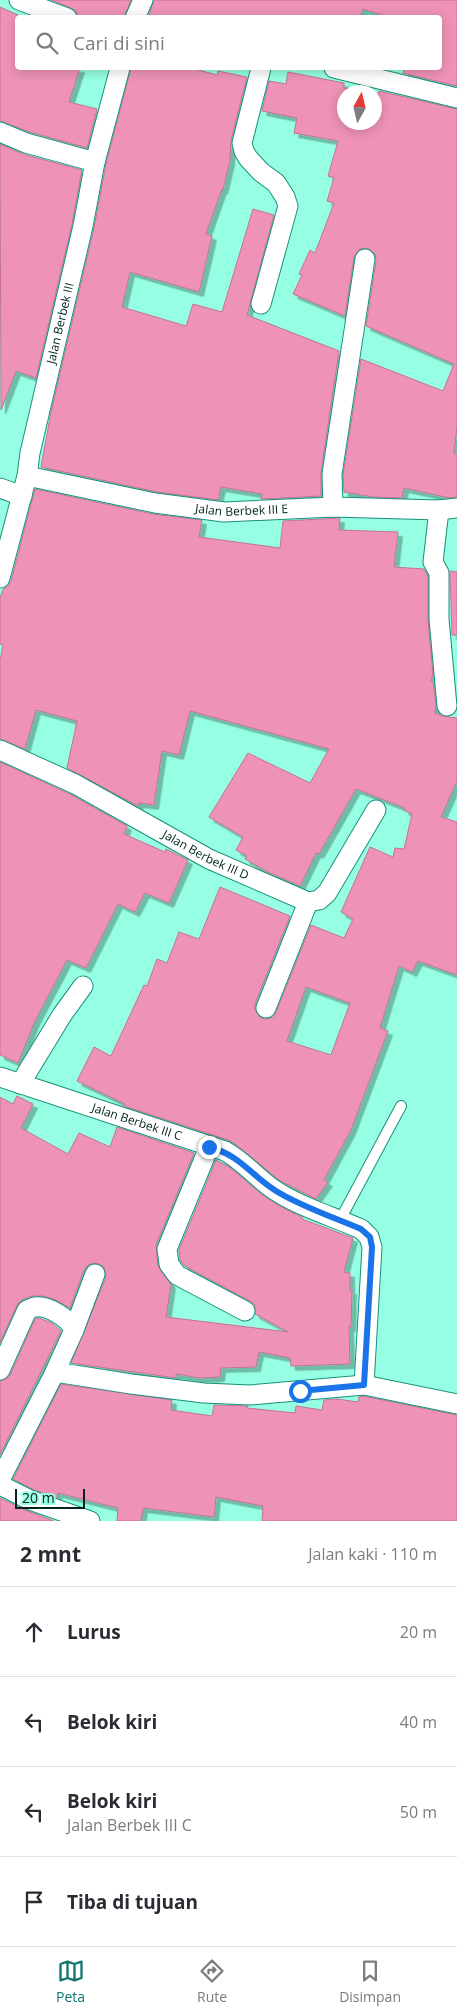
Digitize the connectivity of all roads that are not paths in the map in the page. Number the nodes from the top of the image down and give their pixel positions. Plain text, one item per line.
1 (19, 0) edge
2 (143, 0) edge
3 (60, 15) edge
4 (136, 15) edge
5 (119, 70) edge
6 (260, 70) edge
7 (342, 70) edge
8 (457, 98) edge
9 (0, 132) edge
10 (95, 162) junction
11 (366, 258) dead end
12 (261, 304) dead end
13 (27, 476) junction
14 (0, 488) edge
15 (22, 496) junction
16 (333, 507) junction
17 (448, 509) edge
18 (0, 578) edge
19 (449, 640) edge
20 (447, 706) dead end
21 (0, 750) edge
22 (376, 810) dead end
23 (308, 902) junction
24 (83, 986) dead end
25 (266, 1008) dead end
26 (0, 1077) edge
27 (20, 1084) junction
28 (401, 1106) dead end
29 (209, 1147) junction
30 (340, 1220) junction
31 (95, 1274) dead end
32 (245, 1311) dead end
33 (74, 1330) junction
34 (0, 1370) edge
35 (55, 1372) junction
36 (364, 1385) junction
37 (457, 1404) edge
38 (0, 1480) edge
39 (0, 1485) edge
40 (90, 1521) edge

1 - 3 street
2 - 4 street
5 - 10 street, Jalan Berbek III
6 - 12 street
7 - 8 street
9 - 10 street
10 - 13 street, Jalan Berbek III
11 - 16 street
13 - 15 street, Jalan Berbek III
13 - 16 street, Jalan Berbek III E
14 - 15 street
15 - 18 street, Jalan Berbek III
16 - 17 street, Jalan Berbek III E
17 - 19 street
19 - 20 street
21 - 23 street, Jalan Berbek III D
22 - 23 street
23 - 25 street
24 - 27 street
26 - 27 street, Jalan Berbek III C
27 - 29 street, Jalan Berbek III C
28 - 30 lane
29 - 30 street, Jalan Berbek III C
29 - 32 street
30 - 36 street, Jalan Berbek III C
31 - 33 street
33 - 34 street
33 - 35 street
35 - 36 street
35 - 38 street
36 - 37 street
39 - 40 street

